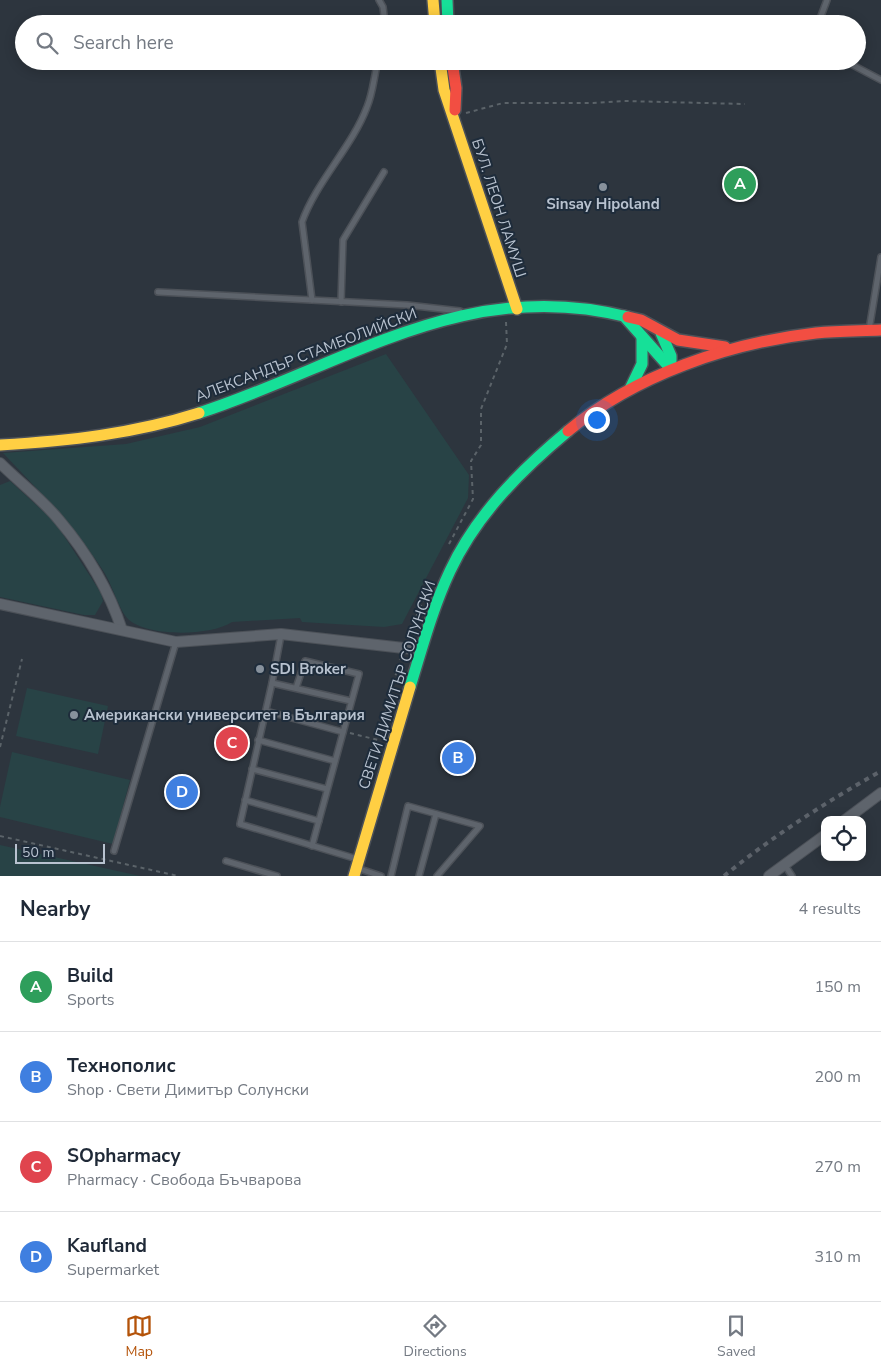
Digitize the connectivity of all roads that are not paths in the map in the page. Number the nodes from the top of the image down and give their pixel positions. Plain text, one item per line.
1 (380, 0) edge
2 (433, 0) edge
3 (447, 0) edge
4 (827, 0) edge
5 (384, 15) edge
6 (434, 15) edge
7 (448, 15) edge
8 (821, 15) edge
9 (376, 70) edge
10 (441, 70) edge
11 (453, 70) edge
12 (862, 70) edge
13 (881, 80) edge
14 (454, 115) junction
15 (384, 172) dead end
16 (881, 257) edge
17 (158, 292) dead end
18 (312, 300) junction
19 (341, 302) junction
20 (518, 309) junction
21 (475, 312) junction
22 (624, 316) junction
23 (869, 330) junction
24 (881, 330) edge
25 (661, 333) junction
26 (642, 334) junction
27 (735, 348) junction
28 (672, 369) junction
29 (628, 392) junction
30 (0, 445) edge
31 (0, 463) edge
32 (0, 604) edge
33 (122, 630) junction
34 (281, 634) junction
35 (176, 642) junction
36 (421, 650) junction
37 (272, 683) junction
38 (296, 688) junction
39 (351, 701) junction
40 (266, 711) junction
41 (343, 732) junction
42 (258, 740) junction
43 (335, 761) junction
44 (252, 769) junction
45 (327, 789) junction
46 (881, 793) edge
47 (245, 800) junction
48 (436, 814) junction
49 (850, 816) edge
50 (319, 821) junction
51 (821, 838) edge
52 (312, 846) junction
53 (114, 851) dead end
54 (226, 861) dead end
55 (784, 864) junction
56 (356, 868) edge
57 (278, 876) edge
58 (381, 876) edge
59 (391, 876) edge
60 (419, 876) edge
61 (437, 876) edge
62 (769, 876) edge
63 (792, 876) edge

1 - 5 lane
2 - 6 street
3 - 7 street
4 - 8 lane
9 - 18 lane
10 - 14 street, БУЛ. ЛЕОН ЛАМУШ
11 - 14 street, БУЛ. ЛЕОН ЛАМУШ
12 - 13 lane
14 - 20 street, БУЛ. ЛЕОН ЛАМУШ
15 - 19 lane
16 - 23 lane
17 - 18 lane
18 - 19 lane
19 - 21 lane
20 - 21 street, АЛЕКСАНДЪР СТАМБОЛИЙСКИ
20 - 22 street, АЛЕКСАНДЪР СТАМБОЛИЙСКИ
21 - 30 street, АЛЕКСАНДЪР СТАМБОЛИЙСКИ
22 - 25 street, АЛЕКСАНДЪР СТАМБОЛИЙСКИ
22 - 26 street
23 - 24 street, СВЕТИ ДИМИТЪР СОЛУНСКИ
23 - 27 street, СВЕТИ ДИМИТЪР СОЛУНСКИ
25 - 27 street, АЛЕКСАНДЪР СТАМБОЛИЙСКИ
25 - 28 street
26 - 28 street
26 - 29 street
27 - 28 street, СВЕТИ ДИМИТЪР СОЛУНСКИ
28 - 29 street, СВЕТИ ДИМИТЪР СОЛУНСКИ
29 - 36 street, СВЕТИ ДИМИТЪР СОЛУНСКИ
31 - 33 street
32 - 33 street
33 - 35 street
34 - 35 street
34 - 36 street
34 - 37 lane
35 - 53 lane
36 - 56 street, СВЕТИ ДИМИТЪР СОЛУНСКИ
37 - 38 lane
37 - 40 lane
38 - 39 lane
38 - 39 lane
39 - 41 lane
40 - 41 lane
40 - 42 lane
41 - 43 lane
42 - 43 lane
42 - 44 lane
43 - 45 lane
44 - 45 lane
44 - 47 lane
45 - 50 lane
46 - 49 street
47 - 50 lane
47 - 52 lane
48 - 59 lane
48 - 60 lane
48 - 61 lane
50 - 52 lane
51 - 55 street
52 - 56 lane
54 - 57 lane
55 - 62 street
55 - 63 lane
56 - 58 lane

